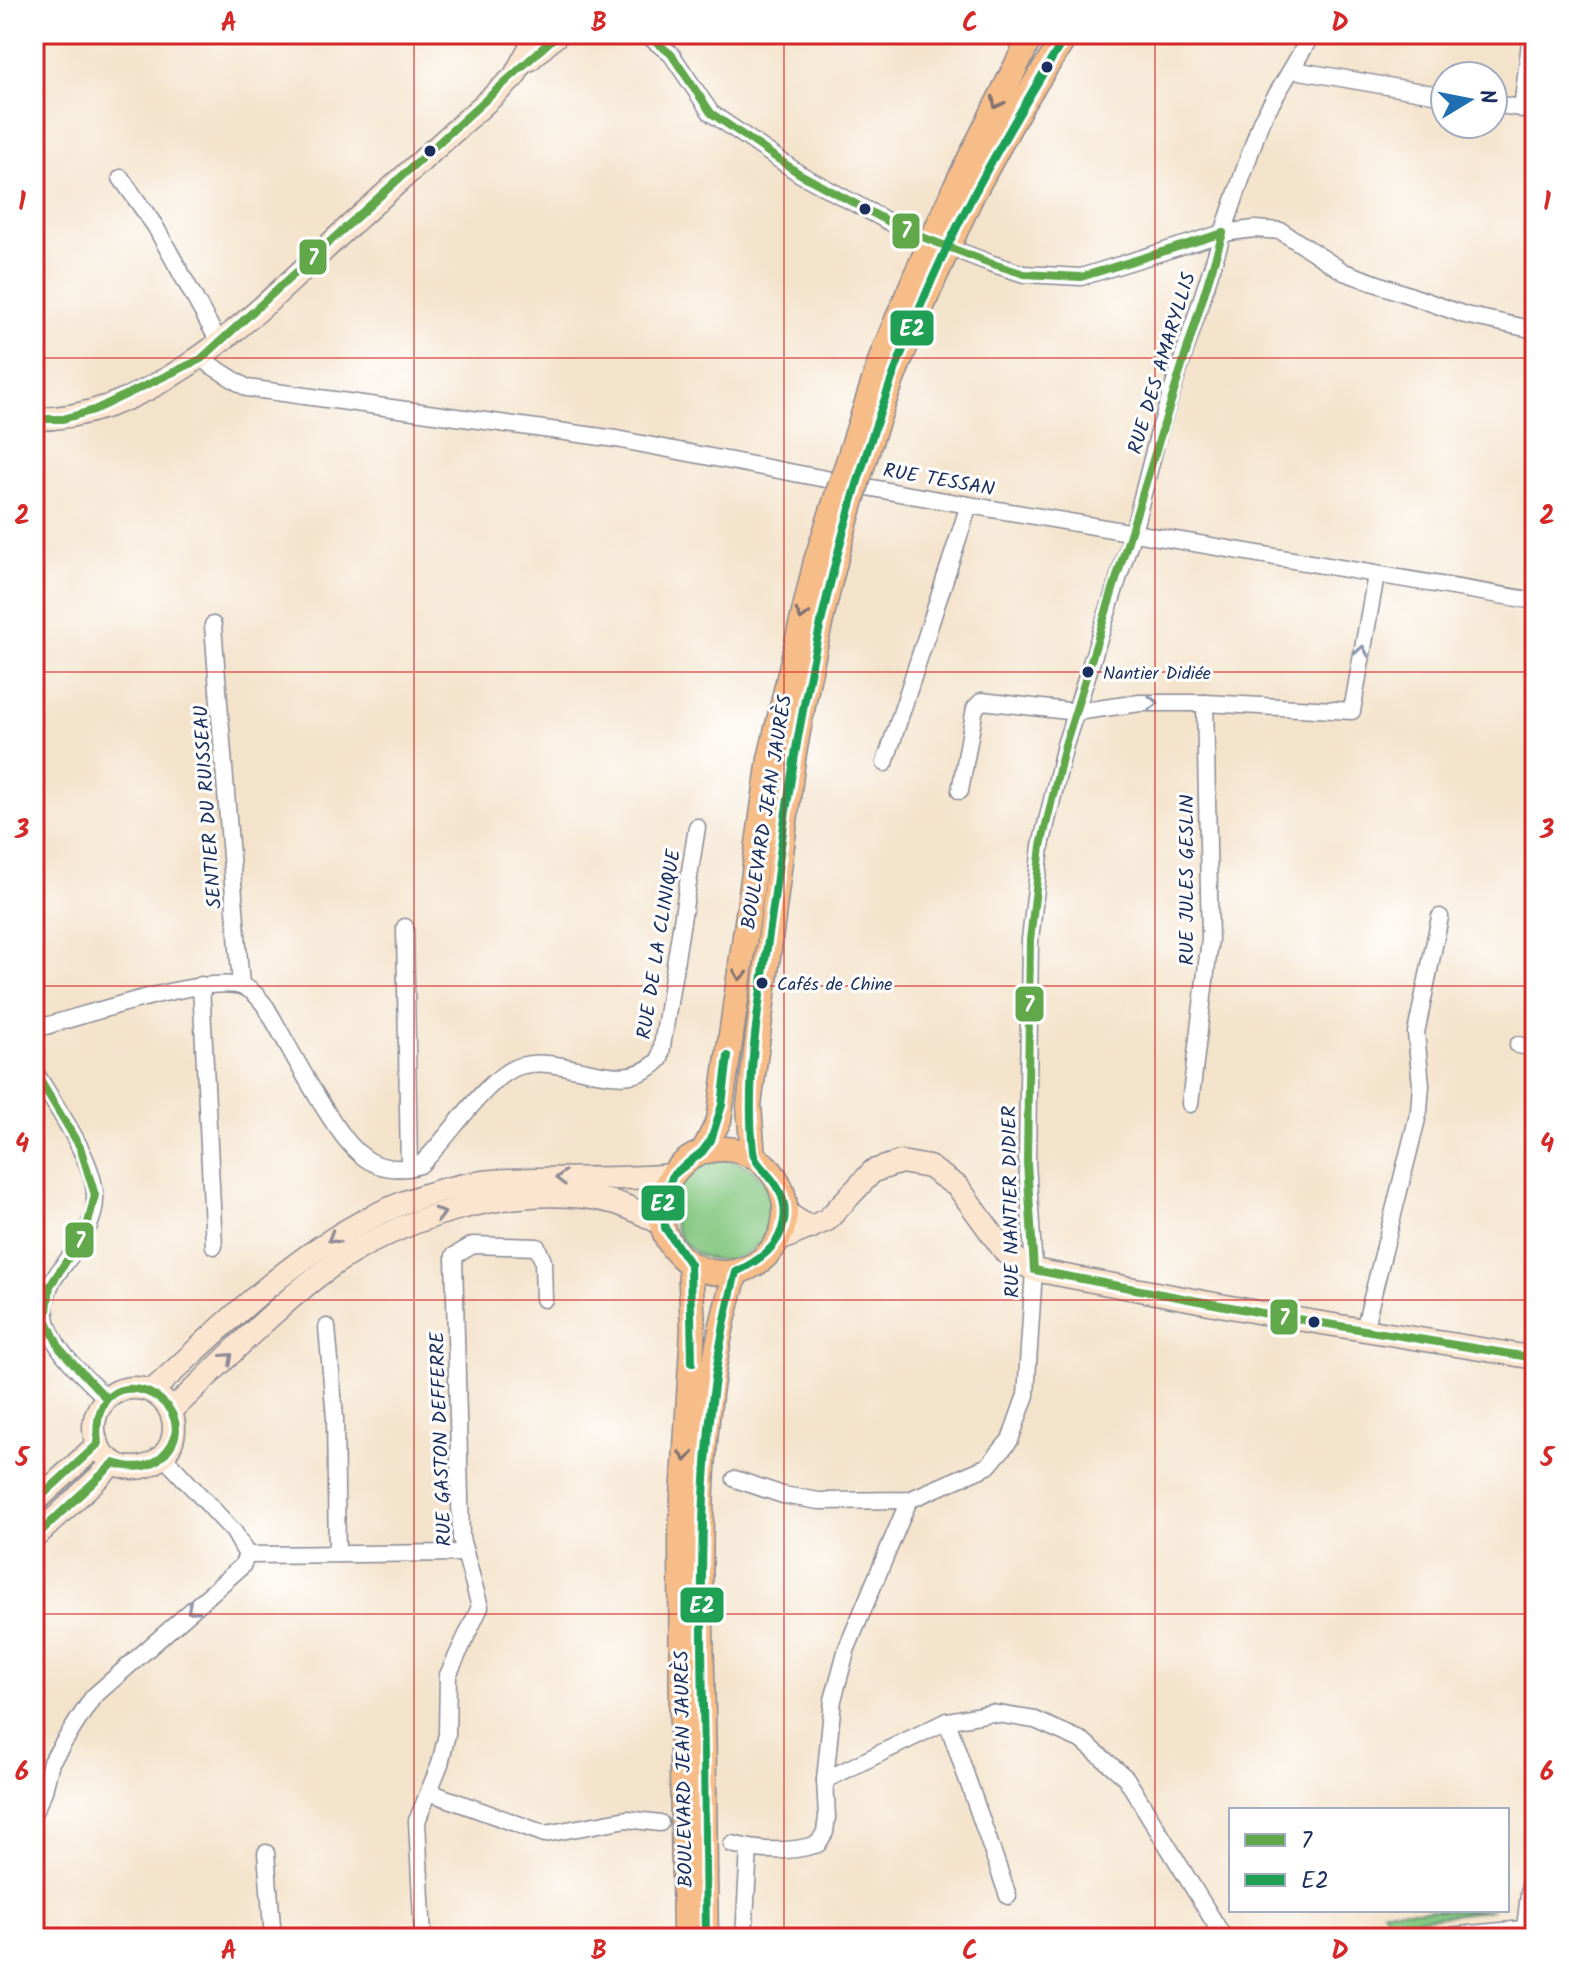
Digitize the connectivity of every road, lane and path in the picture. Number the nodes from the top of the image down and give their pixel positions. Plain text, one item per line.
1 (537, 34) edge
2 (558, 34) edge
3 (646, 34) edge
4 (1032, 34) edge
5 (1067, 34) edge
6 (1312, 34) edge
7 (1531, 34) edge
8 (522, 66) junction
9 (1294, 70) junction
10 (1429, 93) edge
11 (1509, 107) edge
12 (1529, 110) edge
13 (121, 178) dead end
14 (963, 193) junction
15 (1223, 233) junction
16 (1535, 330) edge
17 (220, 344) junction
18 (201, 359) junction
19 (34, 419) edge
20 (969, 505) junction
21 (1133, 532) junction
22 (1376, 575) junction
23 (1535, 601) edge
24 (213, 625) dead end
25 (1205, 703) junction
26 (1076, 712) junction
27 (781, 759) junction
28 (885, 763) dead end
29 (960, 791) dead end
30 (697, 827) dead end
31 (1440, 917) dead end
32 (405, 927) dead end
33 (201, 985) junction
34 (241, 986) junction
35 (34, 1029) edge
36 (34, 1070) edge
37 (1190, 1104) dead end
38 (703, 1152) junction
39 (753, 1157) junction
40 (409, 1168) junction
41 (672, 1175) junction
42 (785, 1212) junction
43 (662, 1224) junction
44 (810, 1228) junction
45 (777, 1241) junction
46 (214, 1246) dead end
47 (690, 1264) junction
48 (1034, 1270) junction
49 (736, 1272) junction
50 (544, 1299) dead end
51 (327, 1327) dead end
52 (1364, 1330) junction
53 (1535, 1358) edge
54 (152, 1391) junction
55 (106, 1398) junction
56 (171, 1411) junction
57 (98, 1444) junction
58 (163, 1456) junction
59 (114, 1463) junction
60 (735, 1479) dead end
61 (909, 1500) junction
62 (34, 1503) edge
63 (34, 1538) edge
64 (464, 1553) junction
65 (337, 1554) junction
66 (247, 1555) junction
67 (947, 1721) junction
68 (693, 1775) junction
69 (825, 1780) junction
70 (429, 1792) junction
71 (34, 1812) edge
72 (660, 1823) dead end
73 (1535, 1841) edge
74 (732, 1844) dead end
75 (749, 1848) junction
76 (266, 1853) dead end
77 (695, 1874) junction
78 (1008, 1896) dead end
79 (1528, 1932) edge
80 (273, 1938) edge
81 (423, 1938) edge
82 (685, 1938) edge
83 (706, 1938) edge
84 (744, 1938) edge
85 (1224, 1938) edge
86 (1426, 1938) edge

1 - 8 street
2 - 8 street
3 - 15 street
4 -> 14 main road, BOULEVARD JEAN JAURÈS
5 - 14 main road, BOULEVARD JEAN JAURÈS
6 - 9 street, RUE DES AMARYLLIS
7 - 12 street
8 - 17 street
9 - 10 street
9 - 15 street, RUE DES AMARYLLIS
11 - 12 street
13 - 17 street
14 - 27 main road, BOULEVARD JEAN JAURÈS, bridge
15 - 16 street
15 - 21 street, RUE DES AMARYLLIS
17 - 18 street
18 - 19 street
18 - 20 street, RUE TESSAN
20 - 21 street, RUE TESSAN
20 - 28 street
21 - 22 street, RUE TESSAN
21 - 26 street, RUE NANTIER DIDIER
22 - 23 street, RUE TESSAN
25 -> 22 street
24 - 34 street, SENTIER DU RUISSEAU
26 -> 25 street
25 - 37 street, RUE JULES GESLIN
26 - 29 street
26 - 48 street, RUE NANTIER DIDIER
27 -> 38 main road, BOULEVARD JEAN JAURÈS
27 - 39 main road, BOULEVARD JEAN JAURÈS
30 - 40 street, RUE DE LA CLINIQUE
31 - 52 street
32 - 40 street
33 - 34 street
33 - 35 street
33 - 46 street
34 - 40 street
36 - 55 street
38 - 39 main road
38 - 41 main road
39 - 42 main road
41 - 43 main road
41 -> 54 street
42 - 44 street
42 - 45 main road
43 - 47 main road
56 -> 43 street
44 - 45 street
44 - 48 street
45 - 49 main road
47 - 49 main road
47 -> 68 main road, BOULEVARD JEAN JAURÈS
48 - 52 street
48 - 61 street, RUE NANTIER DIDIER
49 - 68 main road, BOULEVARD JEAN JAURÈS
50 - 64 street, RUE GASTON DEFFERRE
51 - 65 street
52 - 53 street
54 - 55 street
54 - 56 street
55 - 57 street
56 - 58 street
57 - 59 street
57 - 62 street
58 - 59 street
58 - 66 street
59 - 63 street
60 - 61 street, RUE NANTIER DIDIER
61 - 69 street
64 - 65 street
64 - 70 street, RUE GASTON DEFFERRE
65 - 66 street
66 -> 71 street
67 - 69 street
67 - 78 street
67 - 85 street
68 - 77 main road, BOULEVARD JEAN JAURÈS, bridge
69 - 75 street
70 - 72 street
70 - 81 street, RUE GASTON DEFFERRE
73 - 79 street
74 - 75 street
75 - 84 street
76 - 80 street
77 - 82 main road, BOULEVARD JEAN JAURÈS
77 - 83 main road, BOULEVARD JEAN JAURÈS
79 - 86 street

